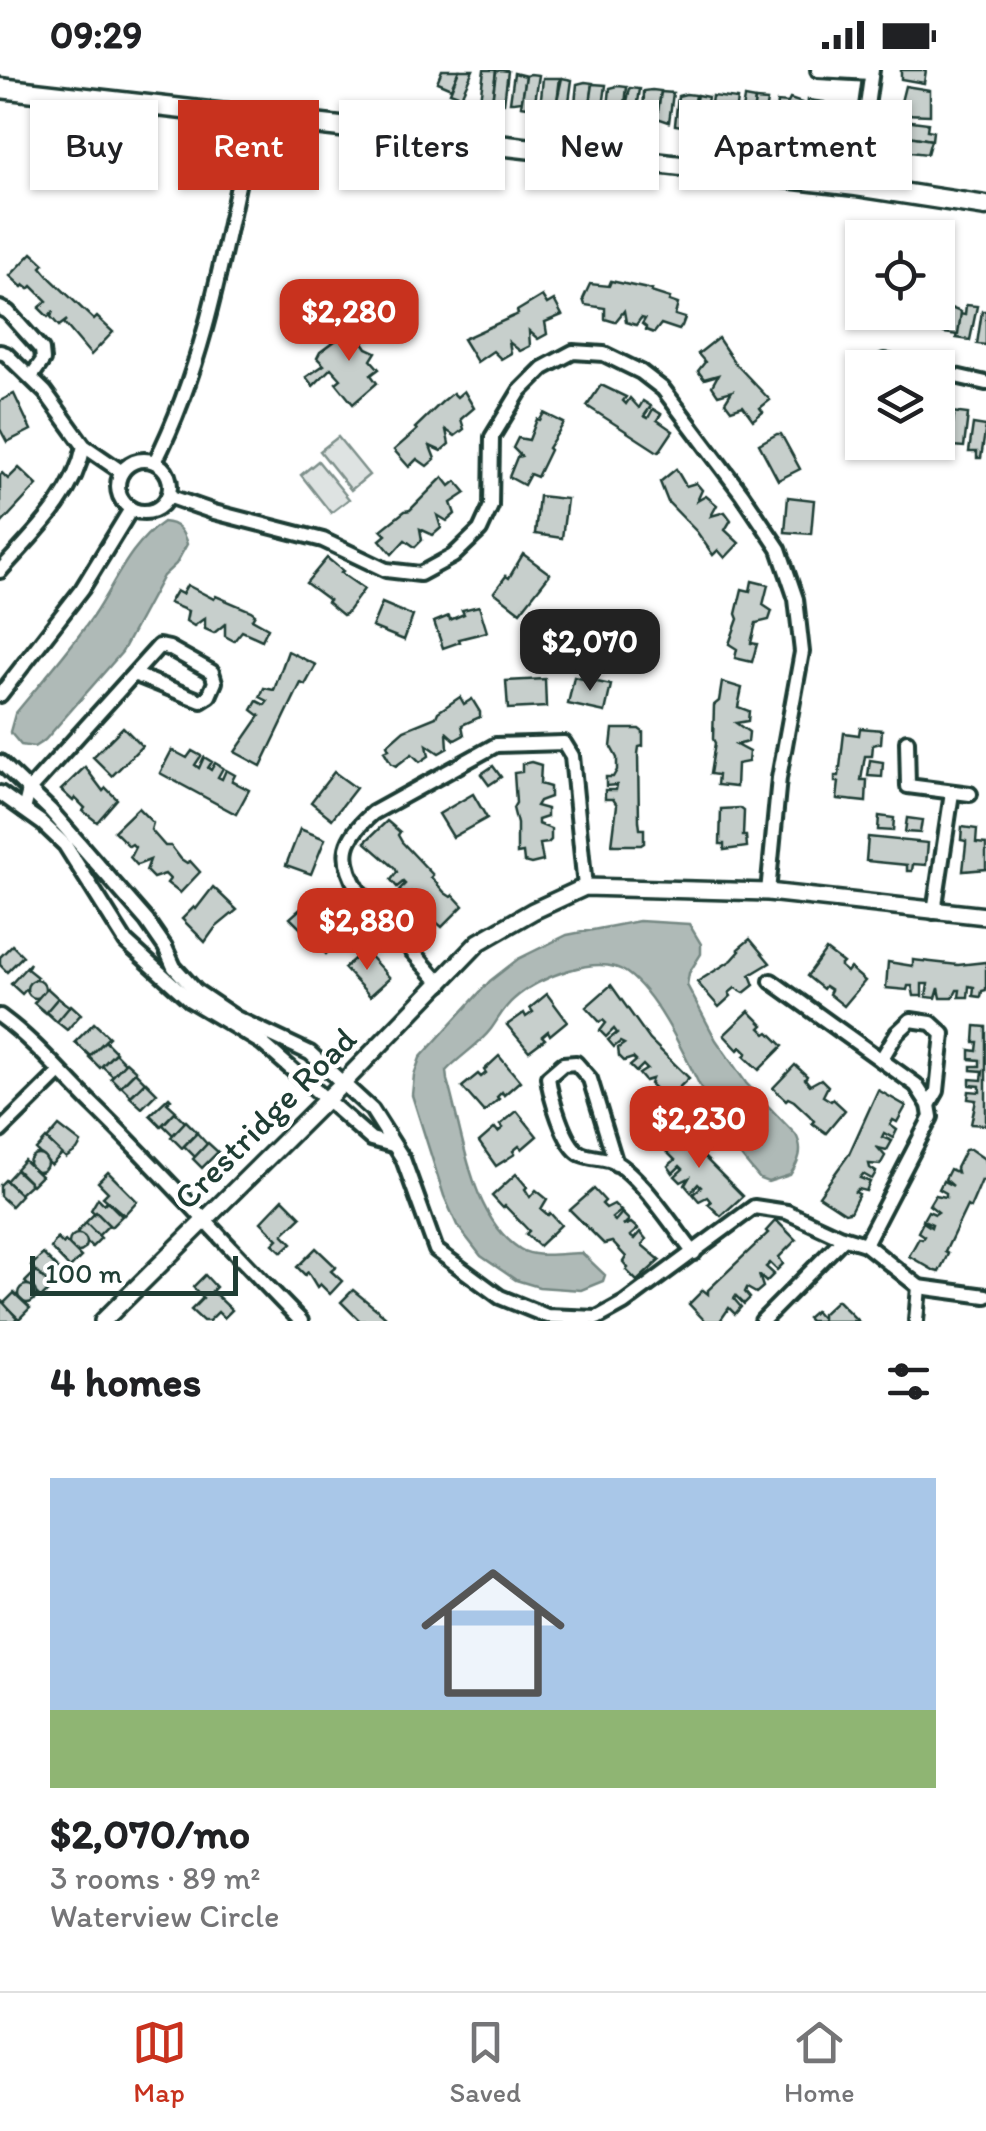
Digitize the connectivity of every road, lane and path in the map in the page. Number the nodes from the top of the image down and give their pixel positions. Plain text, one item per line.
1 (818, 70) edge
2 (872, 71) edge
3 (0, 88) edge
4 (868, 100) edge
5 (178, 107) edge
6 (319, 123) edge
7 (679, 165) edge
8 (236, 190) edge
9 (882, 190) edge
10 (986, 206) edge
11 (0, 308) edge
12 (0, 352) edge
13 (955, 376) edge
14 (31, 377) junction
15 (986, 383) edge
16 (84, 446) junction
17 (155, 462) junction
18 (122, 472) junction
19 (168, 496) junction
20 (132, 509) junction
21 (0, 571) edge
22 (136, 674) junction
23 (0, 695) edge
24 (907, 741) dead end
25 (0, 762) edge
26 (30, 790) junction
27 (0, 793) edge
28 (952, 793) junction
29 (970, 794) dead end
30 (24, 810) junction
31 (585, 887) junction
32 (768, 892) junction
33 (934, 912) junction
34 (986, 916) edge
35 (771, 980) dead end
36 (441, 984) junction
37 (0, 1016) edge
38 (882, 1060) junction
39 (60, 1072) junction
40 (342, 1084) junction
41 (327, 1099) junction
42 (929, 1105) junction
43 (0, 1131) edge
44 (393, 1145) junction
45 (616, 1164) junction
46 (204, 1221) junction
47 (844, 1238) junction
48 (865, 1244) junction
49 (694, 1254) junction
50 (919, 1287) junction
51 (986, 1296) edge
52 (103, 1321) edge
53 (301, 1321) edge
54 (762, 1321) edge
55 (916, 1321) edge

1 - 2 street
2 - 4 street
3 - 5 main road
6 - 7 main road
8 - 17 street
9 - 10 main road
11 - 14 street
12 - 14 street
13 - 15 street
14 - 16 street
16 - 18 street
16 - 21 street
17 - 18 street
17 - 19 street
18 - 20 street
19 - 20 street
19 - 32 street
20 - 23 street
22 - 22 street
22 - 26 street
24 - 28 street
25 - 26 street
26 - 30 street
26 - 40 street
27 - 30 street
28 - 29 street
28 - 33 street
30 - 41 street
31 - 32 street, Crestridge Road
31 - 36 street, Crestridge Road
31 - 36 street
32 - 33 street, Crestridge Road
33 - 34 street, Crestridge Road
35 - 38 street
36 - 40 street, Crestridge Road
37 - 39 street
38 - 42 street
38 - 42 street
39 - 43 street
39 - 46 street
40 - 41 street, Crestridge Road
40 - 44 street
41 - 44 street
41 - 46 street, Crestridge Road
42 - 48 street
44 - 49 street
45 - 45 street
45 - 49 street
46 - 52 street, Crestridge Road
46 - 53 street
47 - 48 street
47 - 49 street
47 - 54 street
48 - 50 street
50 - 51 street
50 - 55 street

